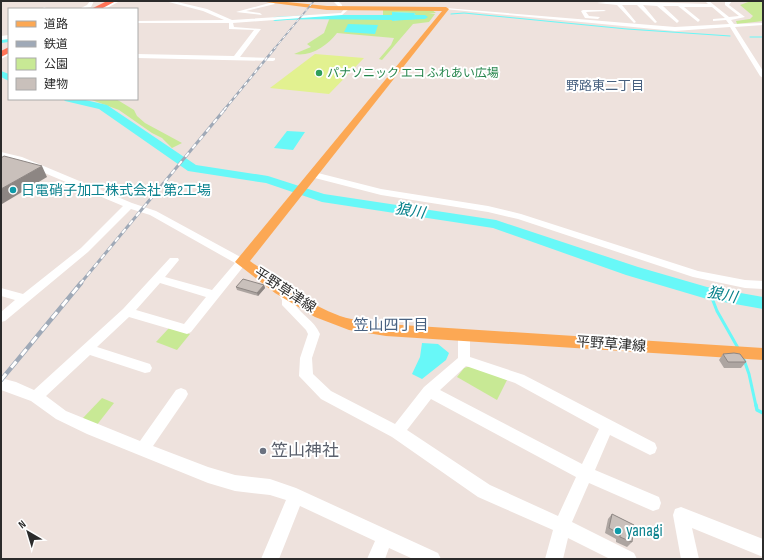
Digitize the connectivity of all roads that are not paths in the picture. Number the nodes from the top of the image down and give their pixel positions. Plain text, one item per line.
1 (92, 1) edge
2 (118, 1) edge
3 (167, 1) edge
4 (261, 1) edge
5 (334, 1) edge
6 (674, 1) edge
7 (693, 1) edge
8 (730, 1) edge
9 (617, 2) edge
10 (637, 2) edge
11 (272, 3) junction
12 (657, 3) edge
13 (710, 3) edge
14 (106, 4) edge
15 (679, 5) junction
16 (699, 6) junction
17 (447, 7) junction
18 (84, 8) edge
19 (92, 8) edge
20 (340, 9) junction
21 (346, 9) junction
22 (705, 10) dead end
23 (604, 11) junction
24 (256, 14) junction
25 (268, 15) dead end
26 (710, 18) dead end
27 (609, 19) junction
28 (242, 20) junction
29 (729, 20) junction
30 (698, 21) junction
31 (704, 21) dead end
32 (138, 22) edge
33 (231, 22) junction
34 (655, 22) junction
35 (677, 22) junction
36 (684, 22) dead end
37 (691, 22) dead end
38 (636, 24) junction
39 (763, 24) edge
40 (675, 29) junction
41 (723, 33) dead end
42 (730, 34) dead end
43 (737, 34) junction
44 (138, 56) edge
45 (236, 58) junction
46 (273, 59) dead end
47 (763, 76) edge
48 (1, 154) edge
49 (314, 176) junction
50 (130, 205) junction
51 (174, 260) dead end
52 (242, 262) junction
53 (157, 278) junction
54 (763, 285) edge
55 (282, 291) junction
56 (1, 292) edge
57 (214, 295) junction
58 (24, 299) junction
59 (127, 312) junction
60 (1, 318) edge
61 (464, 335) junction
62 (88, 349) junction
63 (763, 354) edge
64 (464, 360) junction
65 (145, 368) dead end
66 (1, 384) edge
67 (429, 391) junction
68 (181, 394) dead end
69 (36, 397) junction
70 (607, 426) junction
71 (397, 432) junction
72 (650, 448) dead end
73 (143, 449) junction
74 (586, 474) junction
75 (296, 496) junction
76 (653, 503) dead end
77 (562, 526) junction
78 (385, 537) junction
79 (763, 548) edge
80 (270, 559) edge
81 (376, 559) edge
82 (432, 559) edge
83 (554, 559) edge
84 (628, 559) edge
85 (690, 559) edge

1 - 18 street
2 - 14 street
3 - 33 street
4 - 11 main road
5 - 20 street
6 - 15 street
7 - 16 street
8 - 29 street
9 - 10 street
9 - 23 street
9 - 38 street
10 - 12 street
10 - 34 street
11 - 20 main road
11 - 24 street
12 - 15 street
12 - 35 street
13 - 16 street
13 - 29 street
14 - 19 highway
15 - 16 street
15 - 30 street
16 - 22 street
17 - 21 main road
17 - 38 street
17 - 49 main road, 平野草津線
20 - 21 main road
21 - 28 street
23 - 27 street
23 - 27 street
24 - 25 street
24 - 28 street
26 - 29 street
27 - 38 street
28 - 33 street
29 - 38 street
29 - 43 street
30 - 31 street
30 - 37 street
32 - 33 street
33 - 45 street
34 - 35 street
34 - 38 street
35 - 36 street
38 - 40 street
39 - 40 street
40 - 41 street
42 - 43 street
43 - 47 street
44 - 45 street
45 - 46 street
48 - 50 street
49 - 52 main road, 平野草津線
49 - 54 street
50 - 52 street
50 - 58 street
51 - 53 street
52 - 55 main road, 平野草津線
52 - 57 street
53 - 57 street
53 - 59 street
55 - 61 main road, 平野草津線
55 - 71 street
56 - 58 street
57 - 59 street
58 - 60 street
59 - 62 street
61 - 63 main road, 平野草津線
61 - 64 street
62 - 65 street
62 - 69 street
64 - 67 street
64 - 70 street
66 - 69 street
67 - 71 street
67 - 74 street
68 - 73 street
69 - 73 street
70 - 72 street
70 - 74 street
71 - 77 street
73 - 75 street
74 - 76 street
74 - 77 street
75 - 78 street
75 - 80 street
77 - 83 street
77 - 84 street
78 - 81 street
78 - 82 street
79 - 85 street

